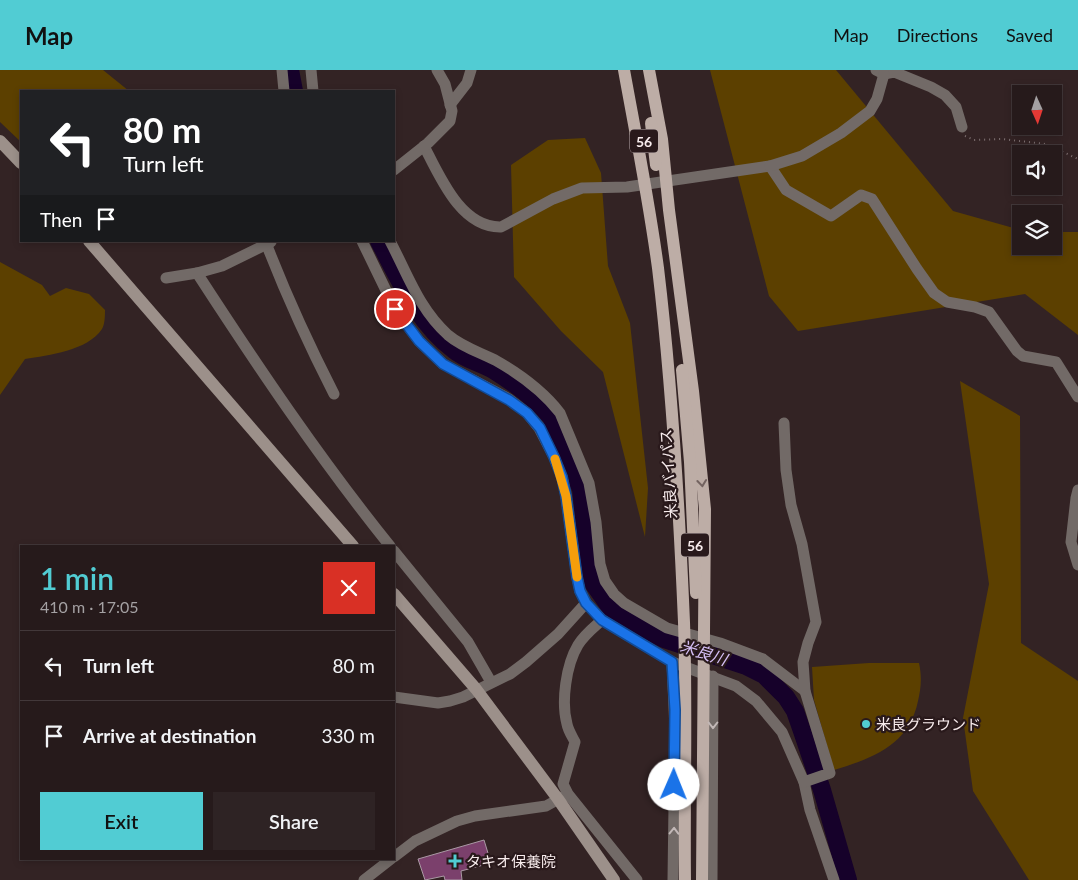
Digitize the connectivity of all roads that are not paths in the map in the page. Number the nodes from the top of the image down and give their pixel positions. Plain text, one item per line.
1 (282, 70) edge
2 (312, 70) edge
3 (436, 70) edge
4 (471, 70) edge
5 (624, 70) edge
6 (632, 70) edge
7 (641, 70) edge
8 (649, 70) edge
9 (880, 72) edge
10 (284, 90) edge
11 (313, 90) edge
12 (450, 105) junction
13 (962, 127) road end
14 (0, 141) edge
15 (424, 146) junction
16 (20, 162) edge
17 (770, 166) junction
18 (395, 169) edge
19 (658, 212) junction
20 (90, 242) edge
21 (269, 242) edge
22 (362, 242) edge
23 (391, 242) edge
24 (197, 273) junction
25 (166, 278) dead end
26 (334, 394) dead end
27 (1078, 397) edge
28 (784, 423) dead end
29 (1078, 490) edge
30 (352, 545) edge
31 (389, 545) edge
32 (395, 552) edge
33 (1078, 565) edge
34 (395, 595) edge
35 (586, 603) junction
36 (602, 620) junction
37 (672, 662) junction
38 (713, 676) junction
39 (491, 682) junction
40 (476, 689) junction
41 (805, 691) junction
42 (395, 696) edge
43 (806, 781) junction
44 (563, 797) junction
45 (395, 856) edge
46 (389, 860) edge
47 (675, 879) edge
48 (364, 880) edge
49 (614, 880) edge
50 (636, 880) edge
51 (691, 880) edge
52 (696, 880) edge
53 (702, 880) edge
54 (712, 880) edge
55 (834, 880) edge

1 - 10 street
2 - 11 street
3 - 12 street
4 - 12 street
5 - 47 main road
6 - 19 main road, 米良バイパス / 56
7 - 19 main road, 米良バイパス / 56
8 -> 53 main road
9 - 13 street
9 - 17 street
12 - 15 street
14 - 16 street
15 - 17 street
15 - 18 street
17 - 27 street
19 - 51 main road, 米良バイパス / 56
19 - 52 main road, 米良バイパス / 56
20 - 30 street
21 - 24 street
21 - 26 street
22 - 35 street
23 - 41 street
24 - 25 street
24 - 31 street
28 - 41 street
29 - 33 street
32 - 39 street
34 - 40 street
35 - 36 street
35 - 39 street
36 - 37 street
36 - 44 street
37 - 38 street
47 -> 37 street
38 - 43 street
38 -> 54 street
39 - 40 street
40 - 42 street
40 - 44 street
41 - 43 street
43 - 55 street
44 - 45 street
44 - 49 street
44 - 50 street
46 - 48 street

